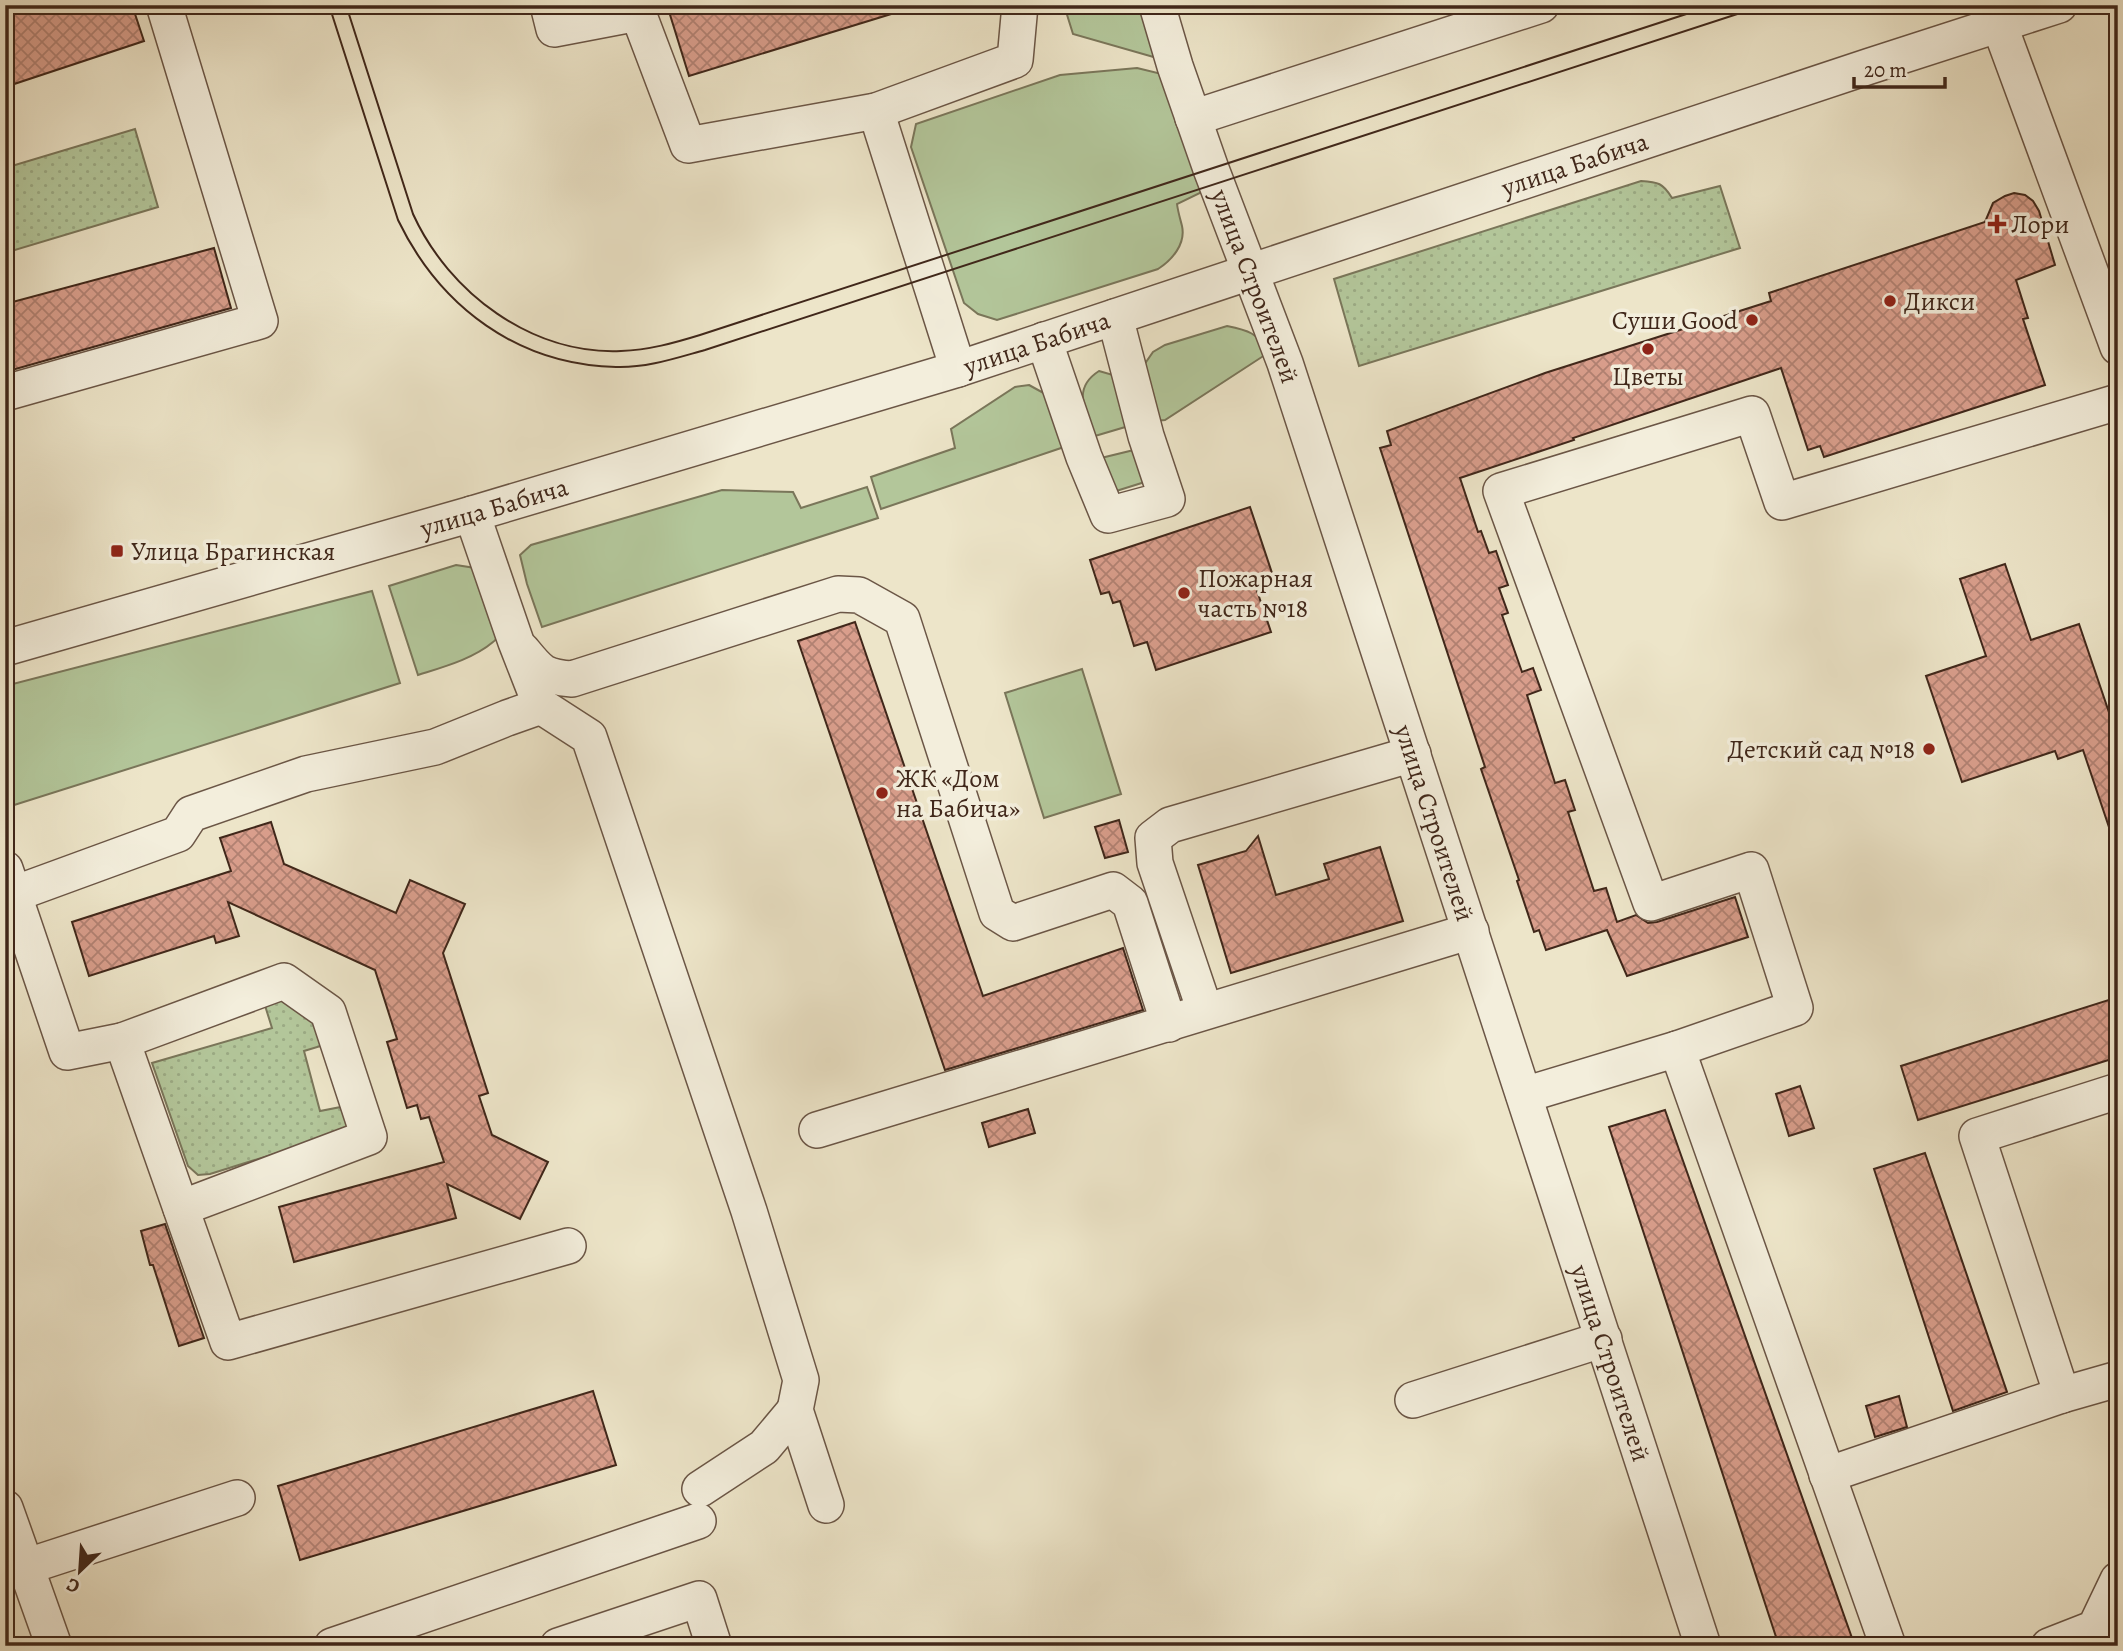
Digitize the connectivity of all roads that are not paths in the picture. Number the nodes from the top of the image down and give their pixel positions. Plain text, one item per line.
1 (163, 5) edge
2 (548, 5) edge
3 (1020, 5) edge
4 (1157, 5) edge
5 (1541, 5) edge
6 (2059, 5) edge
7 (636, 9) edge
8 (1999, 24) junction
9 (876, 111) junction
10 (1193, 118) junction
11 (1251, 270) junction
12 (1115, 317) junction
13 (2115, 327) edge
14 (1044, 340) junction
15 (958, 369) junction
16 (5, 393) edge
17 (2118, 402) edge
18 (472, 514) junction
19 (516, 642) junction
20 (5, 648) edge
21 (541, 706) junction
22 (1413, 754) junction
23 (10, 881) edge
24 (1471, 932) junction
25 (1205, 1011) junction
26 (1169, 1024) junction
27 (122, 1041) junction
28 (1677, 1049) junction
29 (2118, 1091) edge
30 (1524, 1095) junction
31 (817, 1130) dead end
32 (181, 1208) junction
33 (568, 1246) dead end
34 (1604, 1339) junction
35 (2118, 1379) edge
36 (2062, 1395) junction
37 (1413, 1399) dead end
38 (794, 1410) junction
39 (1827, 1475) junction
40 (237, 1498) dead end
41 (826, 1505) dead end
42 (5, 1508) edge
43 (25, 1567) junction
44 (2118, 1580) edge
45 (54, 1646) edge
46 (332, 1646) edge
47 (558, 1646) edge
48 (714, 1646) edge
49 (1703, 1646) edge
50 (1888, 1646) edge
51 (2049, 1646) edge

1 - 16 street
2 - 7 street
3 - 9 street
4 - 10 street, улица Строителей
5 - 10 street
6 - 8 street, улица Бабича
7 - 9 street
8 - 11 street, улица Бабича
8 - 13 street
9 - 15 street
10 - 11 street, улица Строителей
11 - 12 street, улица Бабича
11 - 22 street, улица Строителей
12 - 14 street, улица Бабича
12 - 14 street
14 - 15 street, улица Бабича
15 - 18 street, улица Бабича
17 - 28 street
18 - 19 street
18 - 20 street, улица Бабича
19 - 21 street
19 - 26 street
21 - 23 street
21 - 38 street
22 - 24 street, улица Строителей
22 - 25 street
23 - 27 street
24 - 25 street
24 - 30 street, улица Строителей
25 - 26 street
26 - 31 street
27 - 32 street
27 - 32 street
28 - 30 street
28 - 39 street
29 - 36 street
30 - 34 street, улица Строителей
32 - 33 street
34 - 37 street
34 - 49 street, улица Строителей
35 - 36 street
36 - 39 street
38 - 41 street
38 - 46 street
39 - 50 street
40 - 43 street
42 - 43 street
43 - 45 street
44 - 51 street
47 - 48 street

